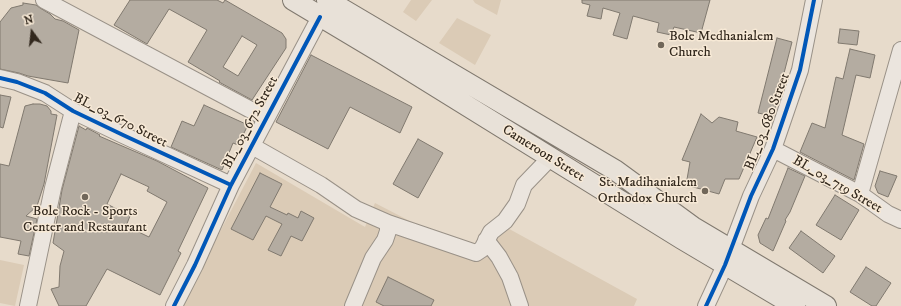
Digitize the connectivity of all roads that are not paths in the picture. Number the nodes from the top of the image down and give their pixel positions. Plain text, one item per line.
1 (44, 0) edge
2 (293, 0) edge
3 (814, 0) edge
4 (323, 8) edge
5 (391, 48) junction
6 (901, 50) edge
7 (0, 78) edge
8 (73, 111) junction
9 (266, 118) junction
10 (252, 146) junction
11 (773, 149) junction
12 (550, 158) junction
13 (231, 185) junction
14 (860, 194) junction
15 (901, 220) edge
16 (388, 224) junction
17 (486, 240) junction
18 (728, 256) junction
19 (28, 306) edge
20 (174, 306) edge
21 (353, 306) edge
22 (520, 306) edge
23 (706, 306) edge
24 (795, 306) edge
25 (826, 306) edge

1 - 9 street
2 - 4 main road, Cameroon Street
3 - 11 street, BL_03_680 Street
4 - 5 main road, Cameroon Street
4 - 9 street, BL_03_672 Street
5 - 12 main road, Cameroon Street
5 - 18 main road, Cameroon Street
6 - 14 street
7 - 8 street, BL_03_670 Street
8 - 13 street, BL_03_670 Street
8 - 19 street, BL_03_670 Street
9 - 10 street, BL_03_672 Street
10 - 13 street, BL_03_672 Street
10 - 16 street
11 - 14 street, BL_03_719 Street
11 - 18 street, BL_03_680 Street
12 - 17 street
12 - 18 main road, Cameroon Street
13 - 20 street, BL_03_672 Street
14 - 15 street, BL_03_719 Street
16 - 17 street
16 - 21 street
17 - 22 street
18 - 23 street, BL_03_680 Street
18 - 24 main road, Cameroon Street
18 - 25 main road, Cameroon Street

